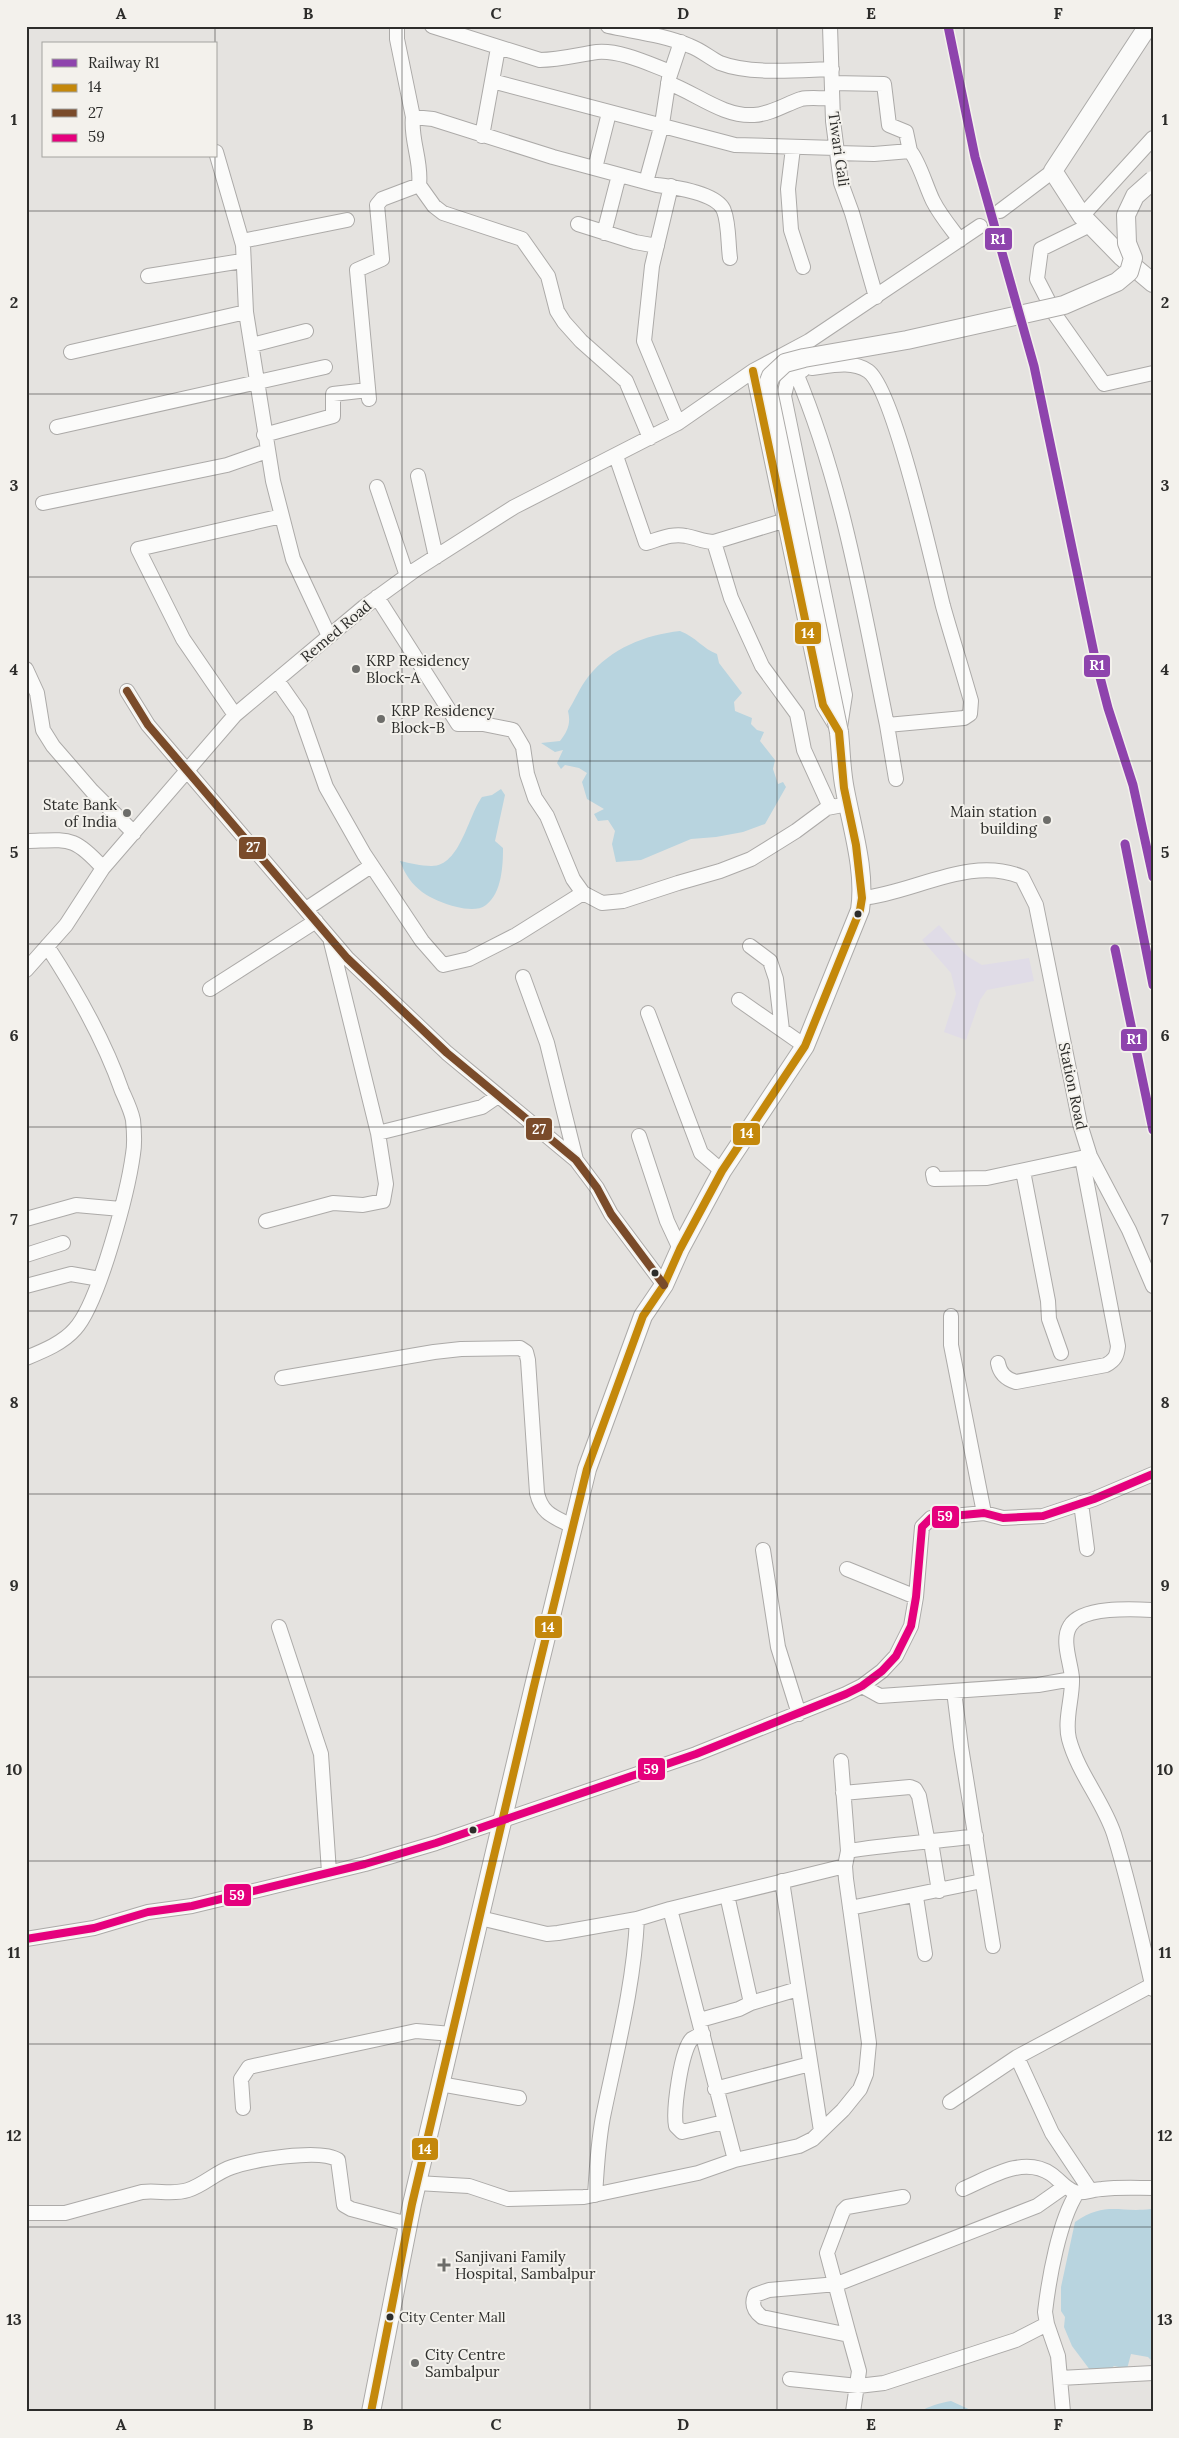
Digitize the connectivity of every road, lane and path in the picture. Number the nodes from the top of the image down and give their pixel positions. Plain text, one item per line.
1 (397, 26) edge
2 (432, 26) edge
3 (608, 26) edge
4 (830, 26) edge
5 (1148, 26) edge
6 (681, 42) junction
7 (498, 48) junction
8 (832, 68) junction
9 (670, 78) junction
10 (492, 81) junction
11 (832, 84) junction
12 (832, 98) junction
13 (609, 113) junction
14 (413, 117) junction
15 (662, 124) junction
16 (482, 136) junction
17 (1153, 138) edge
18 (793, 148) junction
19 (836, 150) junction
20 (910, 151) junction
21 (218, 158) edge
22 (595, 168) junction
23 (1053, 171) junction
24 (619, 175) junction
25 (1153, 180) edge
26 (646, 182) junction
27 (419, 185) junction
28 (670, 186) junction
29 (1000, 211) dead end
30 (347, 220) dead end
31 (1086, 220) junction
32 (578, 224) dead end
33 (980, 226) dead end
34 (604, 232) junction
35 (960, 240) junction
36 (242, 241) junction
37 (657, 246) junction
38 (730, 258) dead end
39 (242, 260) junction
40 (803, 267) dead end
41 (148, 276) dead end
42 (1151, 282) edge
43 (876, 297) junction
44 (246, 312) junction
45 (306, 331) dead end
46 (809, 341) junction
47 (252, 345) junction
48 (71, 352) dead end
49 (325, 367) dead end
50 (812, 368) junction
51 (753, 371) junction
52 (796, 373) junction
53 (1153, 373) edge
54 (257, 382) junction
55 (678, 423) junction
56 (56, 427) dead end
57 (264, 435) junction
58 (650, 438) junction
59 (267, 451) junction
60 (616, 456) junction
61 (418, 476) dead end
62 (377, 487) dead end
63 (43, 503) dead end
64 (282, 516) junction
65 (783, 521) junction
66 (714, 542) junction
67 (436, 557) junction
68 (407, 576) junction
69 (377, 597) junction
70 (329, 636) junction
71 (26, 668) edge
72 (277, 680) junction
73 (128, 691) dead end
74 (235, 715) junction
75 (887, 725) junction
76 (839, 732) junction
77 (187, 772) junction
78 (896, 779) dead end
79 (839, 806) junction
80 (134, 833) junction
81 (26, 840) edge
82 (371, 866) junction
83 (103, 868) junction
84 (583, 893) junction
85 (862, 898) junction
86 (306, 909) junction
87 (316, 922) junction
88 (330, 939) junction
89 (47, 946) junction
90 (750, 946) dead end
91 (26, 970) edge
92 (523, 977) dead end
93 (210, 989) dead end
94 (739, 1000) dead end
95 (648, 1013) dead end
96 (782, 1030) junction
97 (805, 1046) junction
98 (498, 1096) junction
99 (378, 1134) junction
100 (639, 1136) dead end
101 (1086, 1157) junction
102 (576, 1160) junction
103 (1024, 1171) junction
104 (722, 1172) junction
105 (933, 1174) dead end
106 (121, 1209) junction
107 (26, 1219) edge
108 (266, 1221) dead end
109 (62, 1243) dead end
110 (680, 1249) junction
111 (26, 1255) edge
112 (100, 1279) junction
113 (664, 1285) junction
114 (26, 1286) edge
115 (1153, 1286) edge
116 (951, 1316) dead end
117 (1061, 1353) dead end
118 (26, 1358) edge
119 (998, 1363) dead end
120 (282, 1378) dead end
121 (1153, 1474) edge
122 (1082, 1503) junction
123 (984, 1512) junction
124 (574, 1527) junction
125 (1088, 1549) dead end
126 (763, 1550) dead end
127 (847, 1569) dead end
128 (916, 1597) junction
129 (1153, 1610) edge
130 (279, 1626) dead end
131 (1072, 1679) junction
132 (862, 1686) junction
133 (954, 1691) junction
134 (799, 1714) junction
135 (841, 1761) dead end
136 (842, 1793) junction
137 (503, 1822) junction
138 (976, 1836) junction
139 (929, 1842) junction
140 (848, 1851) junction
141 (845, 1866) junction
142 (329, 1872) junction
143 (782, 1881) junction
144 (982, 1882) junction
145 (939, 1891) junction
146 (728, 1895) junction
147 (916, 1896) junction
148 (850, 1908) junction
149 (670, 1909) junction
150 (480, 1918) junction
151 (637, 1920) junction
152 (26, 1939) edge
153 (993, 1946) dead end
154 (925, 1954) dead end
155 (1152, 1987) edge
156 (798, 1989) junction
157 (751, 2003) junction
158 (700, 2020) junction
159 (452, 2034) junction
160 (703, 2034) junction
161 (1017, 2056) junction
162 (810, 2064) junction
163 (440, 2084) junction
164 (715, 2089) junction
165 (519, 2098) dead end
166 (950, 2102) dead end
167 (243, 2108) dead end
168 (724, 2122) junction
169 (821, 2131) junction
170 (735, 2160) junction
171 (417, 2183) junction
172 (1064, 2187) junction
173 (1153, 2188) edge
174 (963, 2189) dead end
175 (1084, 2192) junction
176 (594, 2196) junction
177 (902, 2197) dead end
178 (26, 2213) edge
179 (408, 2224) junction
180 (837, 2284) junction
181 (1047, 2324) junction
182 (849, 2335) junction
183 (1153, 2373) edge
184 (1060, 2378) junction
185 (790, 2379) dead end
186 (858, 2386) junction
187 (371, 2412) edge
188 (853, 2412) edge
189 (1063, 2412) edge

1 - 14 street
2 - 7 street
3 - 6 street
4 - 8 street, Tiwari Gali
5 - 23 main road
6 - 8 street
6 - 9 street
7 - 9 street
7 - 10 street
8 - 11 street, Tiwari Gali
9 - 12 street
9 - 15 street
10 - 13 street
10 - 16 street
11 - 12 street, Tiwari Gali
11 - 20 street
12 - 19 street, Tiwari Gali
13 - 15 street
13 - 22 street
14 - 16 street
14 - 27 street
15 - 18 street
15 - 26 street
16 - 22 street
17 - 31 street
18 - 19 street
18 - 40 street
19 - 20 street
19 - 43 street, Tiwari Gali
20 - 35 street
21 - 36 street
22 - 24 street
23 - 29 street
23 - 31 main road
24 - 26 street
24 - 34 street
25 - 76 main road, bridge
26 - 28 street
27 - 57 street
27 - 58 street
28 - 37 street
28 - 38 street
30 - 36 street
31 - 42 main road
31 - 53 street
32 - 34 street
33 - 35 street, Remed Road
34 - 37 street
35 - 43 street, Remed Road
36 - 39 street
37 - 55 street
39 - 41 street
39 - 44 street
43 - 46 street, Remed Road
44 - 47 street
44 - 48 street
45 - 47 street
46 - 50 street
46 - 51 street, Remed Road
47 - 54 street
49 - 54 street
50 - 52 street
50 - 75 street
51 - 55 street, Remed Road
51 - 65 street
52 - 75 street
52 - 76 street
54 - 56 street
54 - 57 street
55 - 58 street, Remed Road
57 - 59 street
58 - 60 street, Remed Road
59 - 63 street
59 - 64 street
60 - 66 street
60 - 67 street, Remed Road
61 - 67 street
62 - 68 street
64 - 70 street
64 - 74 street
65 - 66 street
65 - 76 street
66 - 79 street
67 - 68 street, Remed Road
68 - 69 street, Remed Road
69 - 70 street, Remed Road
69 - 84 street
70 - 72 street, Remed Road
71 - 80 street
72 - 74 street, Remed Road
72 - 82 street
73 - 77 street
74 - 77 street, Remed Road
75 - 78 street
76 - 79 main road
77 - 80 street, Remed Road
77 - 86 street
79 - 84 street
79 - 85 main road
80 - 83 street, Remed Road
81 - 83 street
82 - 84 street
82 - 86 street
83 - 89 street, Remed Road
85 - 97 main road
85 - 101 street, Station Road
86 - 87 street
87 - 88 street
87 - 93 street
88 - 98 street
88 - 99 street
89 - 91 street, Remed Road
89 - 106 street
90 - 96 street
92 - 102 street
94 - 96 street
95 - 104 street
96 - 97 street
97 - 104 main road
98 - 99 street
98 - 102 street
99 - 108 street
100 - 110 street
101 - 103 street
101 - 115 street, Station Road
101 - 119 street
102 - 113 street
103 - 105 street
103 - 117 street
104 - 110 main road
106 - 107 street
106 - 112 street
109 - 111 street
110 - 113 main road
112 - 114 street
112 - 118 street
113 - 124 main road
116 - 123 street
120 - 124 street
121 - 122 street
122 - 123 street
122 - 125 street
123 - 128 street
124 - 137 main road
126 - 134 street
127 - 128 street
128 - 132 street
129 - 131 street
130 - 142 street
131 - 133 street
131 - 155 street
132 - 133 street
132 - 134 street
133 - 138 street
134 - 137 street
135 - 136 street
136 - 139 street
136 - 140 street
137 - 142 street
137 - 150 main road
138 - 139 street
138 - 144 street
139 - 140 street
139 - 145 street
140 - 141 street
141 - 143 street
141 - 148 street
142 - 152 street
143 - 146 street
143 - 156 street
144 - 145 street
144 - 153 street
145 - 147 street
146 - 149 street
146 - 157 street
147 - 148 street
147 - 154 street
148 - 169 street
149 - 151 street
149 - 158 street
150 - 151 street
150 - 159 main road
151 - 176 street
155 - 161 street
156 - 157 street
156 - 162 street
157 - 158 street
158 - 160 street
159 - 163 main road
159 - 167 street
160 - 164 street
160 - 168 street
161 - 166 street
161 - 175 street
162 - 164 street
162 - 169 street
163 - 165 street
163 - 171 main road
164 - 168 street
168 - 170 street
169 - 170 street
170 - 176 street
171 - 176 street
171 - 179 main road
172 - 174 street
172 - 175 street
172 - 180 street
173 - 175 street
175 - 181 street
177 - 180 street
178 - 179 street
179 - 187 main road
180 - 182 street
180 - 182 street
181 - 184 street
181 - 186 street
182 - 186 street
183 - 184 street
184 - 189 street
185 - 186 street
186 - 188 street

